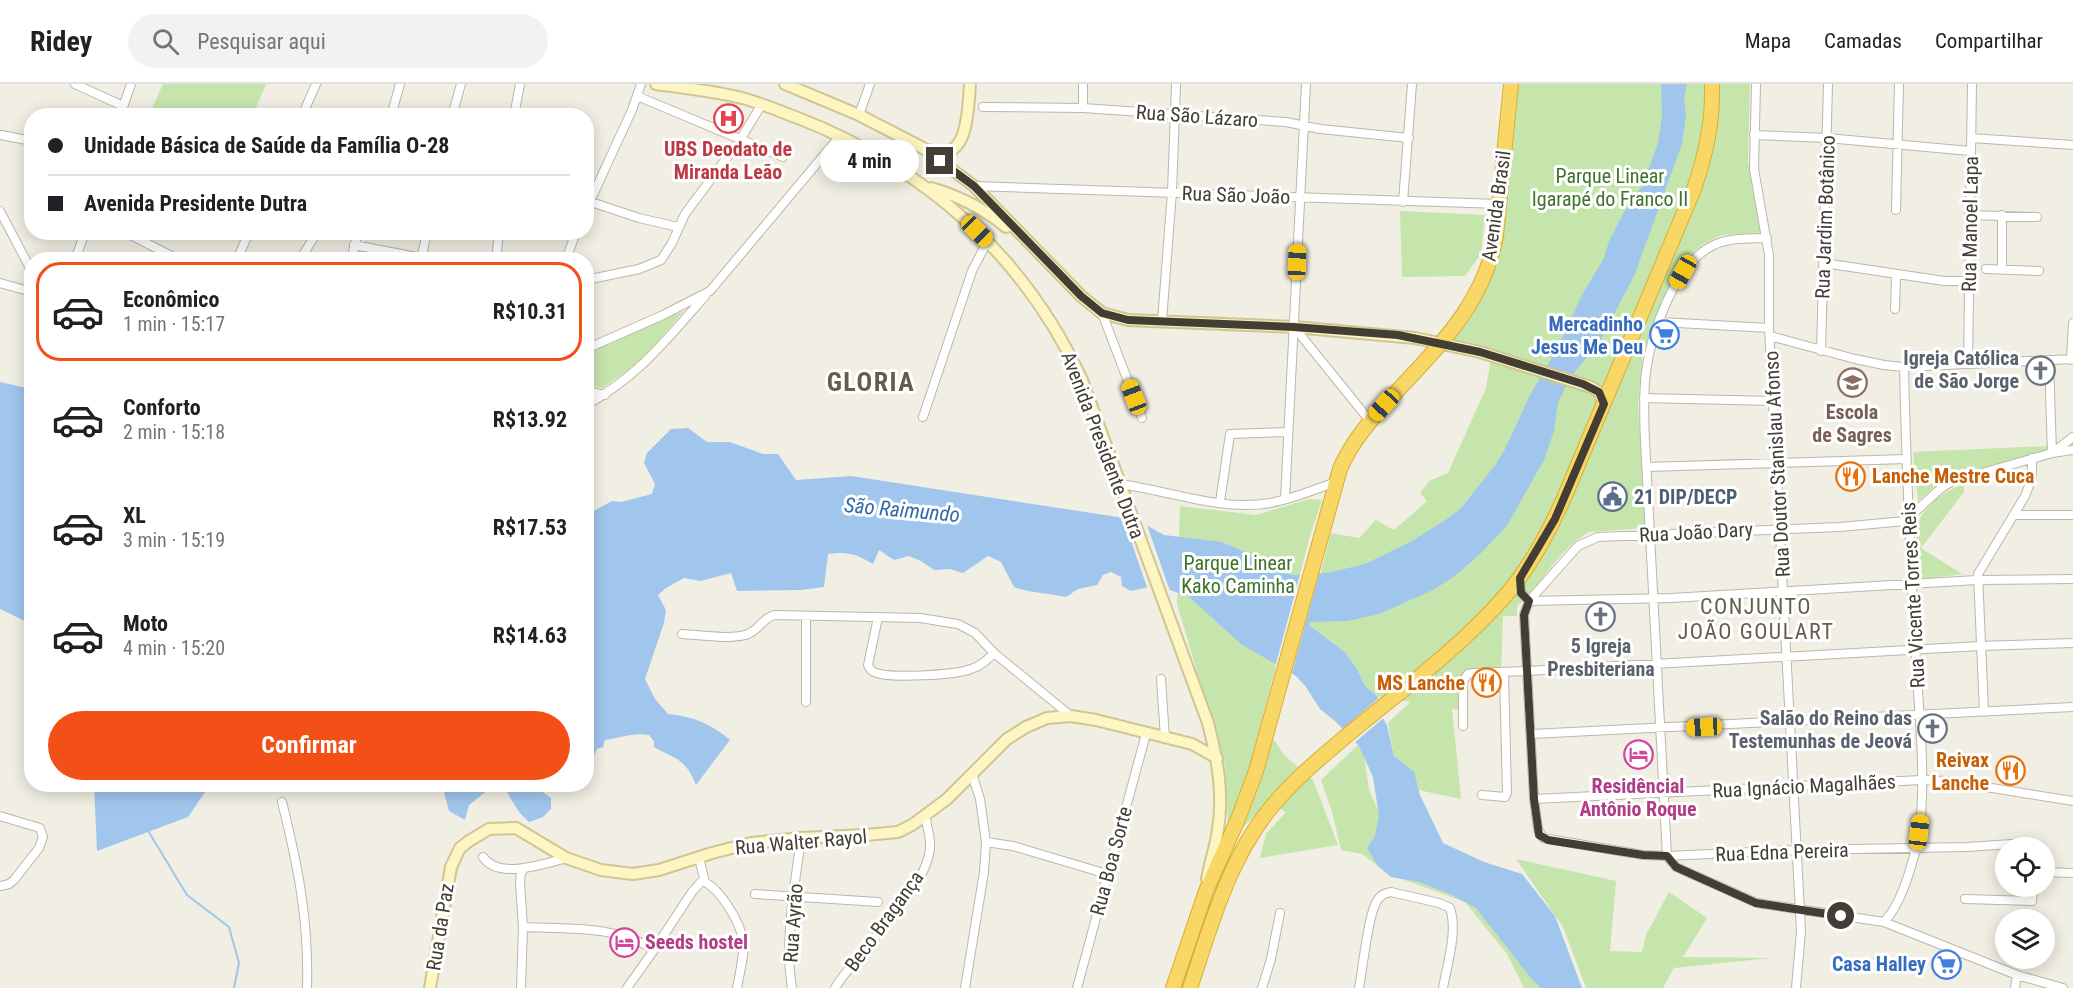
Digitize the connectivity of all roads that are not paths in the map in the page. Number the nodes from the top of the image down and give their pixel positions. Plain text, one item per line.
1 (75, 84) edge
2 (131, 84) edge
3 (316, 84) edge
4 (400, 84) edge
5 (461, 84) edge
6 (520, 84) edge
7 (641, 84) edge
8 (656, 84) edge
9 (785, 84) edge
10 (870, 84) edge
11 (970, 84) edge
12 (1083, 84) edge
13 (1176, 84) edge
14 (1306, 84) edge
15 (1412, 84) edge
16 (1506, 84) edge
17 (1511, 84) edge
18 (1712, 84) edge
19 (1756, 84) edge
20 (1828, 84) edge
21 (1899, 84) edge
22 (1972, 84) edge
23 (680, 85) edge
24 (708, 87) edge
25 (637, 96) junction
26 (762, 104) junction
27 (123, 106) joint
28 (983, 107) dead end
29 (306, 108) edge
30 (393, 108) edge
31 (454, 108) edge
32 (516, 108) edge
33 (1083, 108) junction
34 (860, 115) junction
35 (1175, 116) junction
36 (1303, 126) junction
37 (1, 135) edge
38 (1754, 135) junction
39 (840, 136) junction
40 (1410, 138) junction
41 (1827, 138) junction
42 (1971, 138) junction
43 (24, 139) edge
44 (740, 140) junction
45 (1897, 144) junction
46 (2073, 146) edge
47 (923, 148) junction
48 (1970, 151) junction
49 (783, 157) dead end
50 (922, 185) junction
51 (974, 186) junction
52 (1172, 192) junction
53 (594, 195) edge
54 (1300, 198) junction
55 (1403, 202) junction
56 (594, 203) edge
57 (1499, 204) junction
58 (1896, 210) dead end
59 (0, 212) edge
60 (1969, 214) junction
61 (2002, 215) junction
62 (2037, 217) dead end
63 (678, 227) junction
64 (1767, 238) junction
65 (140, 240) edge
66 (356, 240) edge
67 (987, 240) junction
68 (354, 245) junction
69 (164, 252) edge
70 (353, 252) edge
71 (388, 252) edge
72 (1041, 256) junction
73 (24, 257) edge
74 (1824, 263) junction
75 (1986, 268) dead end
76 (2002, 270) junction
77 (2039, 271) dead end
78 (1896, 274) junction
79 (594, 279) edge
80 (1969, 281) junction
81 (0, 283) edge
82 (24, 290) edge
83 (710, 291) junction
84 (1895, 309) dead end
85 (1102, 313) junction
86 (1162, 321) junction
87 (1660, 322) junction
88 (2073, 323) edge
89 (1294, 327) junction
90 (1770, 332) junction
91 (1442, 343) junction
92 (594, 345) edge
93 (1821, 351) junction
94 (2072, 359) edge
95 (2049, 360) junction
96 (1968, 364) junction
97 (1904, 367) junction
98 (594, 393) edge
99 (605, 395) junction
100 (1644, 398) junction
101 (594, 401) edge
102 (1773, 401) junction
103 (1604, 404) junction
104 (923, 417) dead end
105 (1142, 418) dead end
106 (1370, 421) junction
107 (1287, 432) junction
108 (2073, 437) edge
109 (2073, 450) edge
110 (2052, 453) junction
111 (2032, 458) junction
112 (1906, 459) junction
113 (1777, 462) junction
114 (1646, 467) junction
115 (1336, 482) junction
116 (1119, 483) junction
117 (1285, 499) junction
118 (1220, 502) junction
119 (2014, 515) junction
120 (2073, 515) edge
121 (1909, 519) junction
122 (1780, 528) junction
123 (1650, 534) junction
124 (2073, 579) edge
125 (1977, 580) junction
126 (1912, 585) junction
127 (1784, 592) junction
128 (1514, 593) junction
129 (1655, 599) junction
130 (1529, 601) junction
131 (806, 616) junction
132 (879, 617) junction
133 (682, 634) dead end
134 (2073, 643) edge
135 (1980, 646) junction
136 (1915, 650) junction
137 (994, 653) junction
138 (1786, 658) junction
139 (1658, 664) junction
140 (1527, 671) junction
141 (1504, 672) junction
142 (1161, 679) dead end
143 (806, 702) dead end
144 (2073, 707) edge
145 (1984, 712) junction
146 (1071, 716) junction
147 (1920, 716) junction
148 (1790, 722) junction
149 (1463, 726) dead end
150 (1661, 729) junction
151 (1146, 734) junction
152 (1531, 734) junction
153 (1165, 738) junction
154 (1212, 739) junction
155 (1192, 744) junction
156 (1216, 758) junction
157 (972, 774) junction
158 (1922, 780) junction
159 (1794, 786) junction
160 (1665, 793) junction
161 (1482, 795) dead end
162 (1534, 799) junction
163 (2073, 801) edge
164 (282, 802) dead end
165 (0, 816) edge
166 (925, 816) junction
167 (801, 837) junction
168 (986, 842) junction
169 (1995, 847) edge
170 (1915, 848) junction
171 (1796, 850) junction
172 (1667, 856) junction
173 (483, 857) dead end
174 (566, 858) junction
175 (699, 858) junction
176 (451, 867) joint
177 (524, 869) junction
178 (2055, 872) edge
179 (2073, 873) edge
180 (1107, 874) junction
181 (707, 882) junction
182 (0, 886) edge
183 (1206, 891) junction
184 (755, 894) dead end
185 (794, 895) junction
186 (2032, 897) edge
187 (1965, 899) dead end
188 (878, 902) dead end
189 (1799, 910) junction
190 (1280, 913) dead end
191 (1884, 922) junction
192 (523, 927) junction
193 (654, 950) junction
194 (2017, 975) junction
195 (307, 988) edge
196 (430, 988) edge
197 (521, 988) edge
198 (627, 988) edge
199 (737, 988) edge
200 (792, 988) edge
201 (836, 988) edge
202 (965, 988) edge
203 (1077, 988) edge
204 (1173, 988) edge
205 (1190, 988) edge
206 (1262, 988) edge
207 (1359, 988) edge
208 (1443, 988) edge
209 (1796, 988) edge
210 (2015, 988) edge
211 (2063, 988) edge

1 - 27 street
2 - 27 street
3 - 29 street
4 - 30 street
5 - 31 street
6 - 32 street
7 - 25 street
8 - 23 street, Avenida Presidente Dutra
9 - 34 street
10 - 34 street
11 - 47 street
12 - 33 street
13 - 35 street
14 - 36 street
15 - 40 street
16 - 17 street
17 - 57 highway, Avenida Brasil
18 - 103 highway
19 - 38 street, Rua Doutor Stanislau Afonso
20 - 41 street, Rua Jardim Botânico
21 - 45 street
22 - 42 street, Rua Manoel Lapa
23 - 24 street, Avenida Presidente Dutra
24 - 26 street, Avenida Presidente Dutra
25 - 44 street
25 - 53 street
26 - 39 street, Avenida Presidente Dutra
26 - 44 street
28 - 33 street, Rua São Lázaro
33 - 35 street, Rua São Lázaro
34 - 47 street
35 - 36 street, Rua São Lázaro
35 - 52 street
36 - 40 street, Rua São Lázaro
36 - 54 street
37 - 43 street
38 - 41 street
38 - 64 street, Rua Doutor Stanislau Afonso
39 - 50 street, Avenida Presidente Dutra
39 - 83 street
40 - 55 street
41 - 45 street
41 - 74 street, Rua Jardim Botânico
42 - 46 street
42 - 48 street, Rua Manoel Lapa
44 - 49 street
44 - 63 street
45 - 48 street
45 - 58 street
47 - 51 street
48 - 60 street, Rua Manoel Lapa
50 - 67 street, Avenida Presidente Dutra
50 - 72 street
51 - 52 street, Rua São João
51 - 72 street
52 - 54 street, Rua São João
52 - 86 street
54 - 55 street, Rua São João
54 - 89 street
55 - 57 street, Rua São João
56 - 63 street
57 - 91 highway, Avenida Brasil
59 - 73 street
60 - 61 street
60 - 80 street, Rua Manoel Lapa
61 - 62 street
61 - 76 street
63 - 79 street
64 - 87 street
64 - 90 street, Rua Doutor Stanislau Afonso
65 - 69 street
66 - 68 street
67 - 104 street
67 - 116 street, Avenida Presidente Dutra
68 - 70 street
68 - 71 street
72 - 85 street
74 - 78 street
74 - 93 street, Rua Jardim Botânico
75 - 76 street
76 - 77 street
78 - 80 street
78 - 84 street
80 - 96 street, Rua Manoel Lapa
81 - 82 street
83 - 92 street
83 - 99 street
85 - 86 street
85 - 105 street
86 - 89 street
87 - 90 street
87 - 100 street
88 - 94 street
89 - 91 street
89 - 106 street
89 - 107 street
90 - 93 street
90 - 102 street, Rua Doutor Stanislau Afonso
91 - 103 street
91 - 106 highway, Avenida Brasil
93 - 97 street
94 - 95 street
95 - 96 street
95 - 110 street
96 - 97 street
97 - 112 street, Rua Vicente Torres Reis
98 - 99 street
99 - 101 street
100 - 102 street
100 - 114 street
102 - 113 street, Rua Doutor Stanislau Afonso
103 - 128 highway
106 - 115 highway, Avenida Brasil
107 - 117 street
107 - 118 street
108 - 110 street
109 - 110 street
110 - 111 street
111 - 119 street
111 - 121 street
112 - 113 street
112 - 121 street, Rua Vicente Torres Reis
113 - 114 street
113 - 122 street, Rua Doutor Stanislau Afonso
114 - 123 street
115 - 117 street
115 - 183 highway, Avenida Brasil
116 - 118 street
116 - 154 street, Avenida Presidente Dutra
117 - 118 street
119 - 120 street
119 - 125 street
121 - 122 street, Rua João Dary
121 - 126 street, Rua Vicente Torres Reis
122 - 123 street, Rua João Dary
122 - 127 street, Rua Doutor Stanislau Afonso
123 - 129 street
123 - 130 street, Rua João Dary
124 - 125 street
125 - 126 street
125 - 135 street
126 - 127 street
126 - 136 street, Rua Vicente Torres Reis
127 - 129 street
127 - 138 street, Rua Doutor Stanislau Afonso
128 - 130 street
128 - 205 highway
129 - 130 street
129 - 139 street
130 - 140 street
131 - 132 street, Rua Walter Rayol
131 - 133 street, Rua Walter Rayol
131 - 143 street
132 - 137 street, Rua Walter Rayol
132 - 137 street
134 - 135 street
135 - 136 street
135 - 145 street
136 - 138 street
136 - 147 street, Rua Vicente Torres Reis
137 - 146 street, Rua Walter Rayol
138 - 139 street
138 - 148 street, Rua Doutor Stanislau Afonso
139 - 140 street
139 - 150 street
140 - 141 street
140 - 152 street
141 - 149 street
141 - 161 street
142 - 153 street
144 - 145 street
145 - 147 street
146 - 151 street, Rua Walter Rayol
146 - 157 street, Rua Walter Rayol
147 - 148 street
147 - 158 street, Rua Vicente Torres Reis
148 - 150 street
148 - 159 street, Rua Doutor Stanislau Afonso
150 - 152 street
150 - 160 street
151 - 153 street, Rua Walter Rayol
151 - 180 street, Rua Boa Sorte
152 - 162 street
153 - 155 street, Rua Walter Rayol
154 - 155 street
154 - 156 street, Avenida Presidente Dutra
155 - 156 street, Rua Walter Rayol
156 - 183 street, Avenida Presidente Dutra
157 - 166 street, Rua Walter Rayol
157 - 168 street
158 - 159 street, Rua Ignácio Magalhães
158 - 163 street, Rua Ignácio Magalhães
158 - 170 street, Rua Vicente Torres Reis
159 - 160 street, Rua Ignácio Magalhães
159 - 171 street, Rua Doutor Stanislau Afonso
160 - 162 street, Rua Ignácio Magalhães
160 - 172 street
162 - 172 street, Rua Edna Pereira
164 - 195 street
165 - 182 street
166 - 167 street, Rua Walter Rayol
166 - 201 street, Beco Bragança
167 - 175 street, Rua Walter Rayol
167 - 185 street, Rua Ayrão
168 - 180 street
168 - 202 street
169 - 170 street, Rua Edna Pereira
170 - 171 street, Rua Edna Pereira
170 - 191 street, Rua Vicente Torres Reis
171 - 172 street, Rua Edna Pereira
171 - 189 street, Rua Doutor Stanislau Afonso
172 - 189 street
173 - 177 street
174 - 175 street, Rua Walter Rayol
174 - 176 street, Rua Walter Rayol
174 - 177 street
175 - 181 street
176 - 196 street, Rua da Paz
177 - 192 street
178 - 179 street
180 - 203 street, Rua Boa Sorte
181 - 193 street
181 - 199 street
183 - 204 highway, Avenida Brasil
184 - 185 street
185 - 188 street
185 - 200 street, Rua Ayrão
186 - 187 street
189 - 191 street
189 - 209 street, Rua Doutor Stanislau Afonso
190 - 206 street
191 - 194 street
192 - 193 street
192 - 197 street
193 - 198 street
194 - 210 street
194 - 211 street
207 - 208 street

